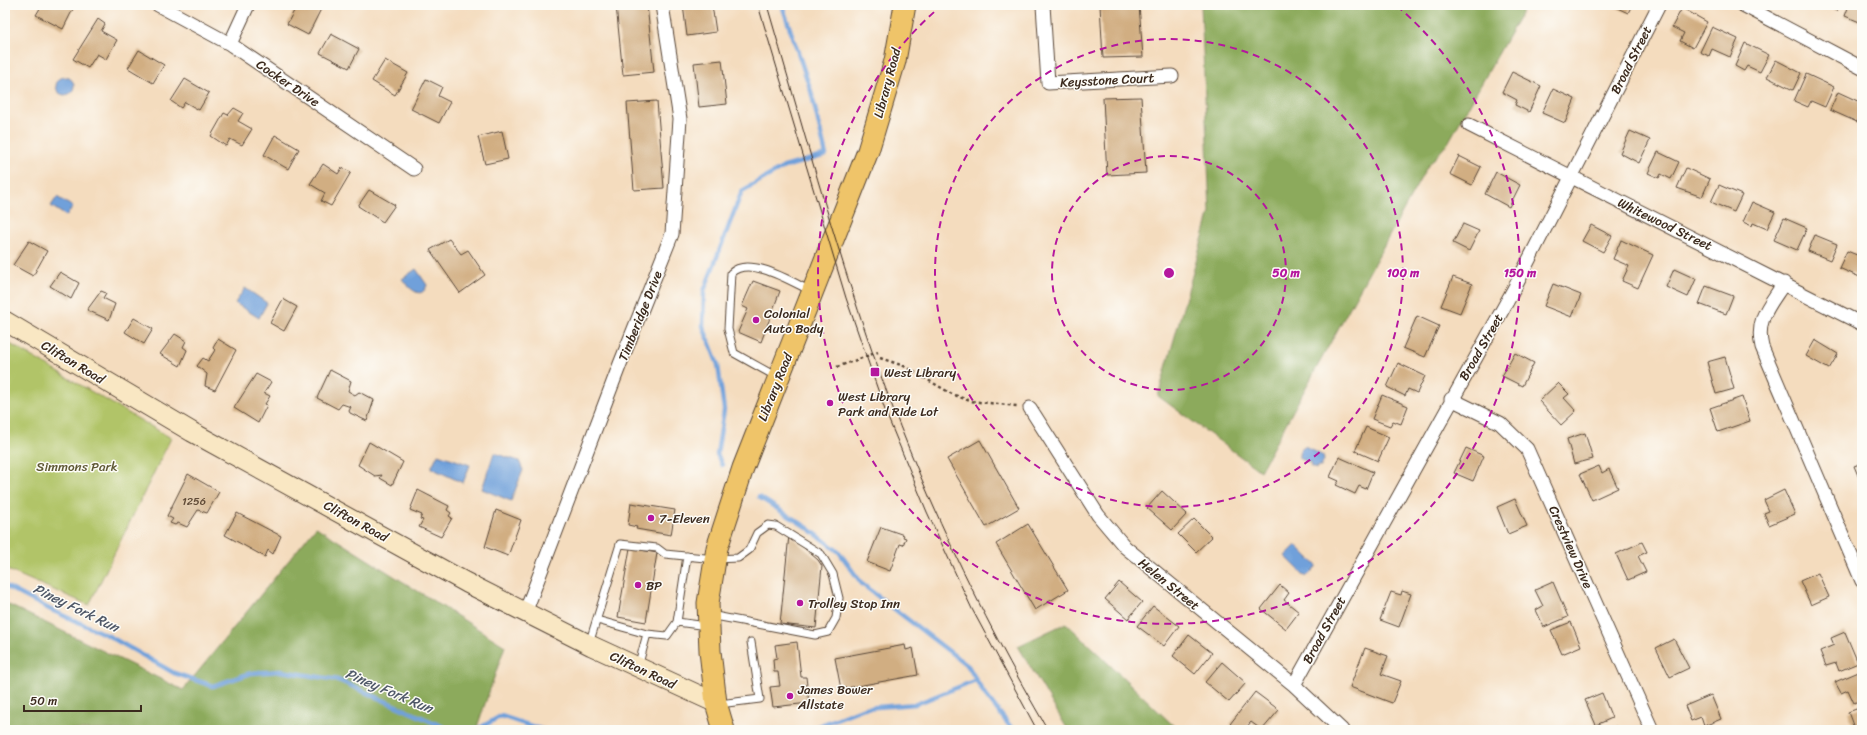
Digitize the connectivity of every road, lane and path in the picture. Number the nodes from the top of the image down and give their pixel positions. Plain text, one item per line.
1 (158, 5) edge
2 (248, 5) edge
3 (662, 5) edge
4 (905, 5) edge
5 (1043, 5) edge
6 (1659, 5) edge
7 (1743, 5) edge
8 (230, 44) junction
9 (1862, 68) edge
10 (1172, 76) dead end
11 (1469, 125) dead end
12 (414, 169) dead end
13 (1570, 177) junction
14 (1784, 283) junction
15 (813, 291) junction
16 (5, 321) edge
17 (1862, 324) edge
18 (878, 352) dead end
19 (880, 358) dead end
20 (837, 367) dead end
21 (779, 378) junction
22 (1451, 399) junction
23 (1030, 408) joint
24 (687, 556) junction
25 (715, 559) junction
26 (1862, 581) edge
27 (525, 613) junction
28 (597, 620) junction
29 (709, 620) junction
30 (677, 622) junction
31 (647, 634) junction
32 (751, 642) dead end
33 (589, 645) junction
34 (638, 667) junction
35 (1294, 685) junction
36 (716, 704) junction
37 (724, 730) edge
38 (1342, 730) edge
39 (1652, 730) edge

1 - 8 street, Cocker Drive
2 - 8 street
3 - 27 street, Timberidge Drive
4 - 15 main road, Library Road
5 - 10 street, Keysstone Court
6 - 13 street, Broad Street
7 - 9 street
8 - 12 street, Cocker Drive
11 - 13 street, Whitewood Street
13 - 14 street, Whitewood Street
13 - 22 street, Broad Street
14 - 17 street, Whitewood Street
14 - 26 street
15 - 21 main road, Library Road
15 - 21 lane
16 - 27 main road, Clifton Road
18 - 20 path
19 - 23 path
21 - 25 main road, Library Road
22 - 35 street, Broad Street
22 - 39 street, Crestview Drive
23 - 35 street, Helen Street
24 - 25 lane
24 - 28 lane
24 - 30 lane
25 - 29 main road, Library Road
25 - 29 lane
27 - 33 main road, Clifton Road
28 - 31 lane
28 - 33 lane
29 - 30 lane
29 - 36 main road, Library Road
30 - 31 lane
31 - 34 lane
32 - 36 lane
33 - 34 main road, Clifton Road
34 - 36 main road, Clifton Road
35 - 38 street, Helen Street
36 - 37 main road, Library Road

